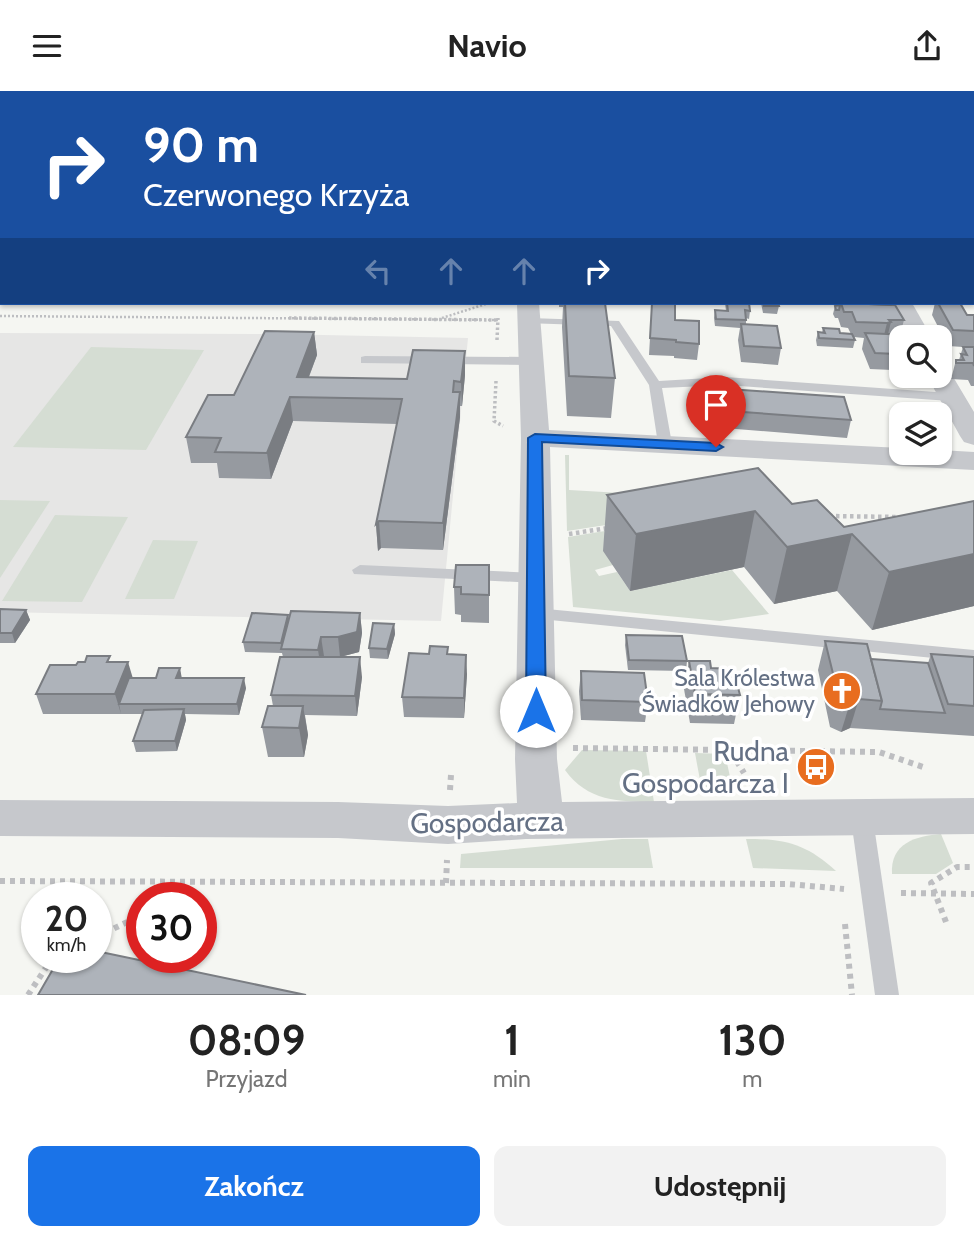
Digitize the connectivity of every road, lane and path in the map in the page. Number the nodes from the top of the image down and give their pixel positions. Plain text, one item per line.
1 (483, 305) edge
2 (902, 305) edge
3 (518, 315) edge
4 (0, 316) edge
5 (438, 320) junction
6 (913, 325) edge
7 (365, 360) dead end
8 (530, 361) junction
9 (655, 385) junction
10 (889, 385) edge
11 (946, 388) edge
12 (974, 436) edge
13 (535, 438) junction
14 (665, 444) junction
15 (974, 461) edge
16 (817, 516) edge
17 (908, 517) edge
18 (614, 527) edge
19 (561, 535) dead end
20 (360, 570) dead end
21 (536, 578) junction
22 (536, 614) junction
23 (974, 656) edge
24 (730, 750) junction
25 (567, 752) dead end
26 (926, 768) dead end
27 (744, 773) dead end
28 (974, 817) edge
29 (0, 818) edge
30 (862, 819) junction
31 (541, 821) junction
32 (448, 853) dead end
33 (974, 867) edge
34 (0, 881) edge
35 (179, 881) joint
36 (446, 883) junction
37 (844, 891) dead end
38 (894, 893) dead end
39 (935, 893) junction
40 (974, 894) edge
41 (845, 916) dead end
42 (947, 922) dead end
43 (42, 973) edge
44 (28, 995) edge
45 (852, 995) edge
46 (887, 995) edge

1 - 5 path
2 - 6 street
3 - 5 path
3 - 8 street
3 - 9 lane
4 - 5 path
7 - 8 lane
8 - 13 street
9 - 10 lane
9 - 14 lane
11 - 12 street
13 - 14 street
13 - 21 street
14 - 15 street
16 - 17 path
18 - 19 path
20 - 21 lane
21 - 22 street
22 - 23 lane
22 - 31 street
24 - 25 path
24 - 26 path
24 - 27 path
28 - 30 street, Gospodarcza
29 - 31 street, Gospodarcza
30 - 31 street, Gospodarcza
30 - 46 lane
32 - 36 path
33 - 39 path
34 - 35 path
35 - 36 path
36 - 37 path
38 - 39 path
39 - 40 path
39 - 42 path
41 - 45 path
43 - 44 path

